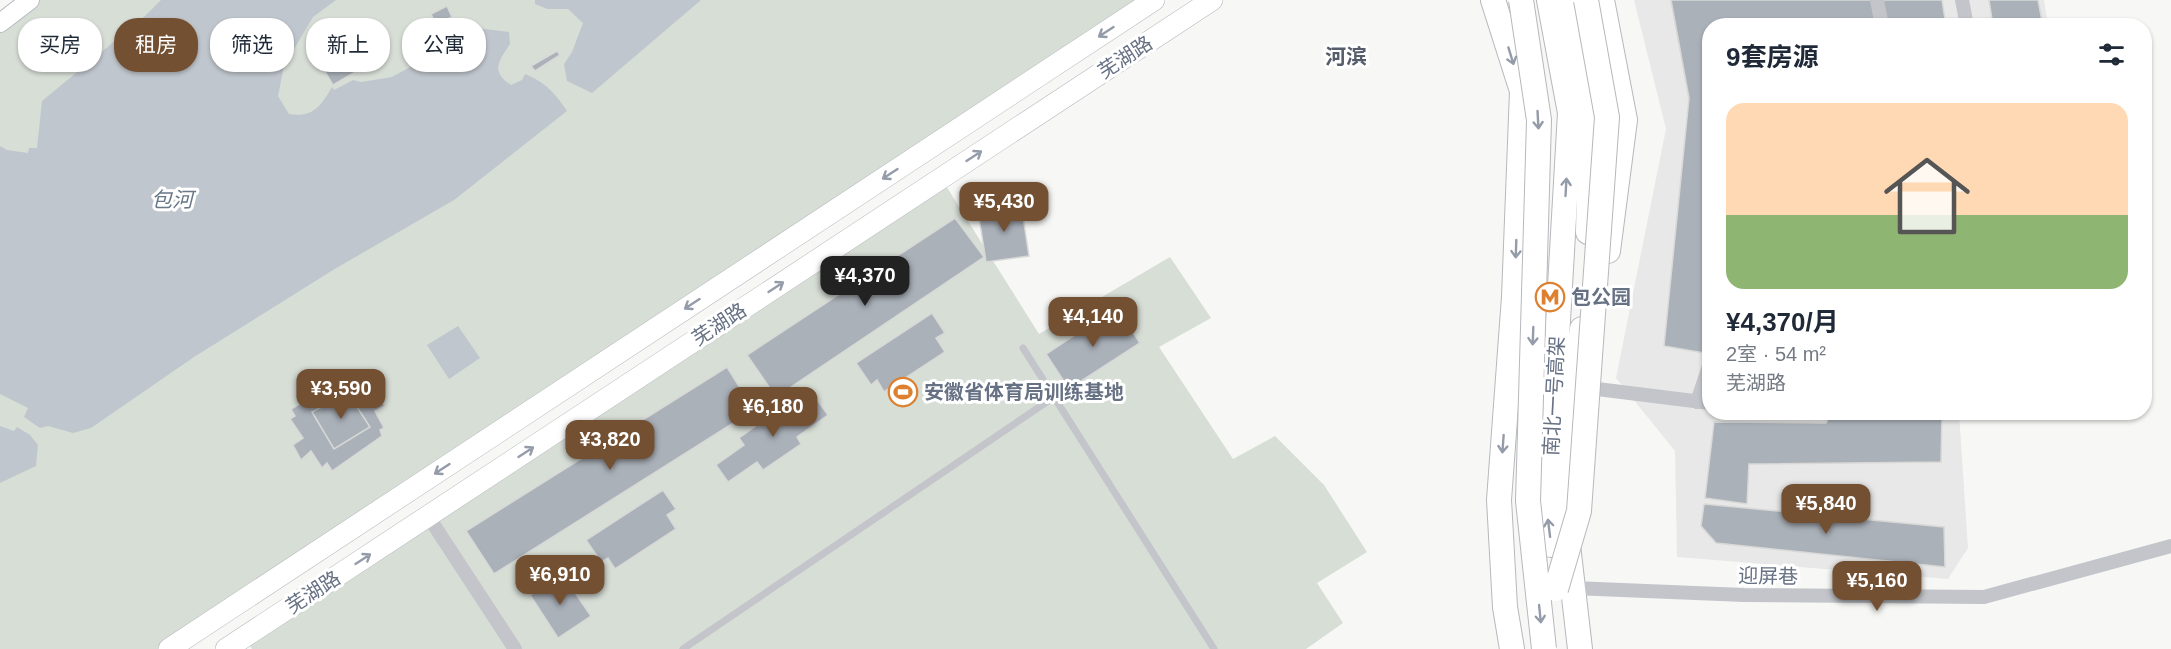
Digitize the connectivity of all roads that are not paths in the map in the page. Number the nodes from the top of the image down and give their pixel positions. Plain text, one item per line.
1 (30, 0) edge
2 (1154, 0) edge
3 (1212, 0) edge
4 (1493, 0) edge
5 (1521, 0) edge
6 (1549, 0) edge
7 (1572, 0) edge
8 (1586, 0) edge
9 (1602, 0) edge
10 (1877, 0) edge
11 (1962, 0) edge
12 (1880, 18) edge
13 (1965, 18) edge
14 (0, 23) edge
15 (1023, 348) dead end
16 (1574, 386) junction
17 (1054, 397) junction
18 (1702, 403) edge
19 (428, 516) junction
20 (2171, 546) edge
21 (1565, 588) junction
22 (169, 649) edge
23 (226, 649) edge
24 (515, 649) edge
25 (683, 649) edge
26 (1214, 649) edge
27 (1512, 649) edge
28 (1544, 649) edge
29 (1563, 649) edge
30 (1580, 649) edge

1 - 14 street
2 -> 22 main road, 芜湖路
19 -> 3 main road, 芜湖路
4 -> 27 highway
5 -> 28 highway, 南北一号高架, bridge
21 -> 6 highway, 南北一号高架
7 - 16 highway
8 - 21 highway, bridge
9 - 21 highway
10 - 12 street
11 - 13 street
15 - 17 lane
16 - 18 street
16 - 21 highway
17 - 25 lane
17 - 26 lane
23 -> 19 main road, 芜湖路
19 - 24 street
20 - 21 street, 迎屏巷
21 - 29 highway, 南北一号高架
21 - 30 highway

